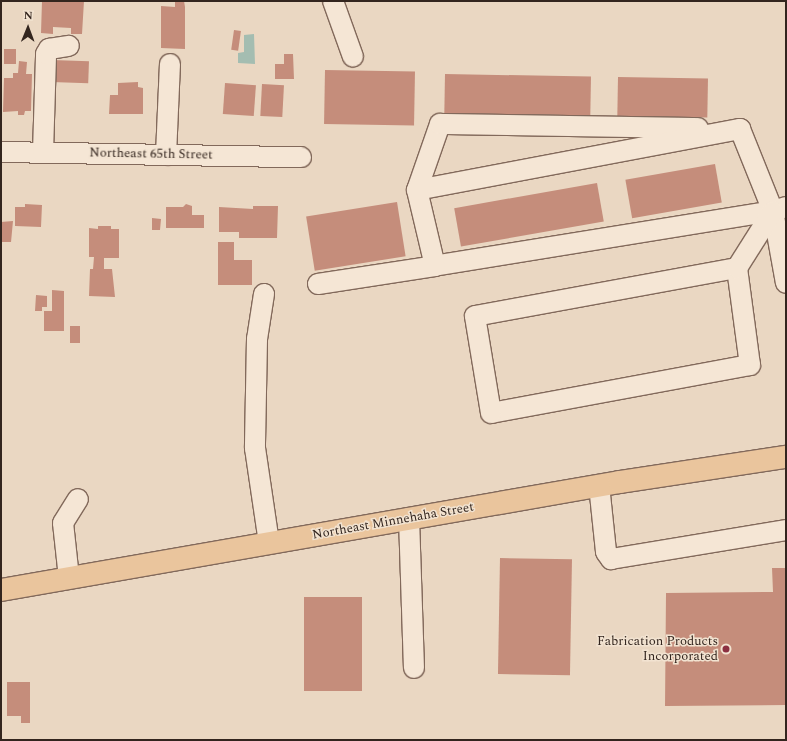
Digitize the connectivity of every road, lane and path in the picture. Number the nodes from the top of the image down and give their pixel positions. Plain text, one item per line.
1 (332, 1) edge
2 (68, 46) dead end
3 (352, 57) dead end
4 (170, 64) dead end
5 (740, 129) junction
6 (1, 152) edge
7 (43, 152) junction
8 (166, 155) junction
9 (301, 157) dead end
10 (416, 190) junction
11 (779, 209) edge
12 (435, 266) junction
13 (737, 268) junction
14 (786, 283) edge
15 (318, 284) dead end
16 (264, 294) dead end
17 (786, 457) edge
18 (598, 485) junction
19 (78, 499) dead end
20 (409, 518) junction
21 (786, 530) edge
22 (269, 543) junction
23 (69, 578) junction
24 (1, 590) edge
25 (414, 668) dead end

1 - 3 street
2 - 7 street
4 - 8 street
5 - 10 street
5 - 10 street
5 - 11 street
6 - 7 street, Northeast 65th Street
7 - 8 street, Northeast 65th Street
8 - 9 street, Northeast 65th Street
10 - 12 street
11 - 12 street
11 - 13 street
11 - 14 street
12 - 15 street
13 - 13 street
16 - 22 street
17 - 18 main road, Northeast Minnehaha Street
18 - 20 main road, Northeast Minnehaha Street
18 - 21 street
19 - 23 street
20 - 22 main road, Northeast Minnehaha Street
20 - 25 street
22 - 23 main road, Northeast Minnehaha Street
23 - 24 main road, Northeast Minnehaha Street

